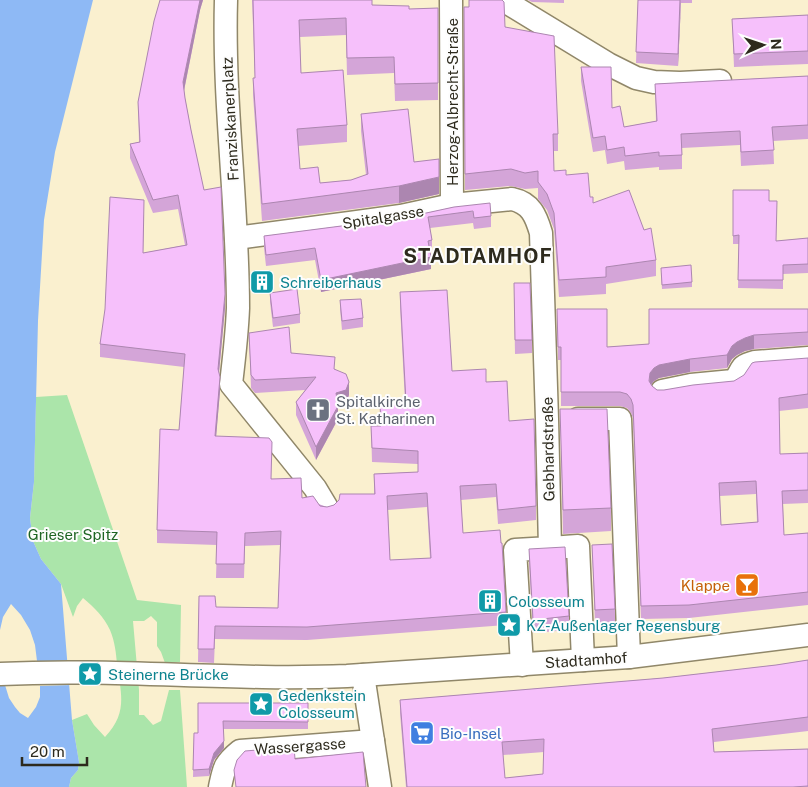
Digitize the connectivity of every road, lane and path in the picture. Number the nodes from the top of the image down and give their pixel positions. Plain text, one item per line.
1 (226, 0) edge
2 (451, 0) edge
3 (503, 0) edge
4 (743, 80) edge
5 (452, 205) junction
6 (527, 205) joint
7 (236, 238) junction
8 (808, 358) edge
9 (662, 391) edge
10 (547, 419) junction
11 (327, 508) edge
12 (601, 545) junction
13 (550, 548) junction
14 (808, 635) edge
15 (628, 657) junction
16 (583, 660) junction
17 (522, 665) junction
18 (0, 674) edge
19 (363, 675) junction
20 (373, 741) junction
21 (220, 787) edge
22 (380, 787) edge

1 - 7 street, Franziskanerplatz
2 - 5 street, Herzog-Albrecht-Straße
3 - 4 street
5 - 6 street, Spitalgasse
5 - 7 street, Spitalgasse
6 - 10 street, Gebhardstraße
7 - 11 street, Franziskanerplatz
8 - 9 street
10 - 12 street
10 - 13 street, Gebhardstraße
12 - 13 street
12 - 15 street
12 - 16 street
13 - 17 street
14 - 15 street, Stadtamhof
15 - 16 street, Stadtamhof
16 - 17 street, Stadtamhof
17 - 19 street, Stadtamhof
18 - 19 street, Stadtamhof
19 - 20 street
20 - 21 street, Wassergasse
20 - 22 street

